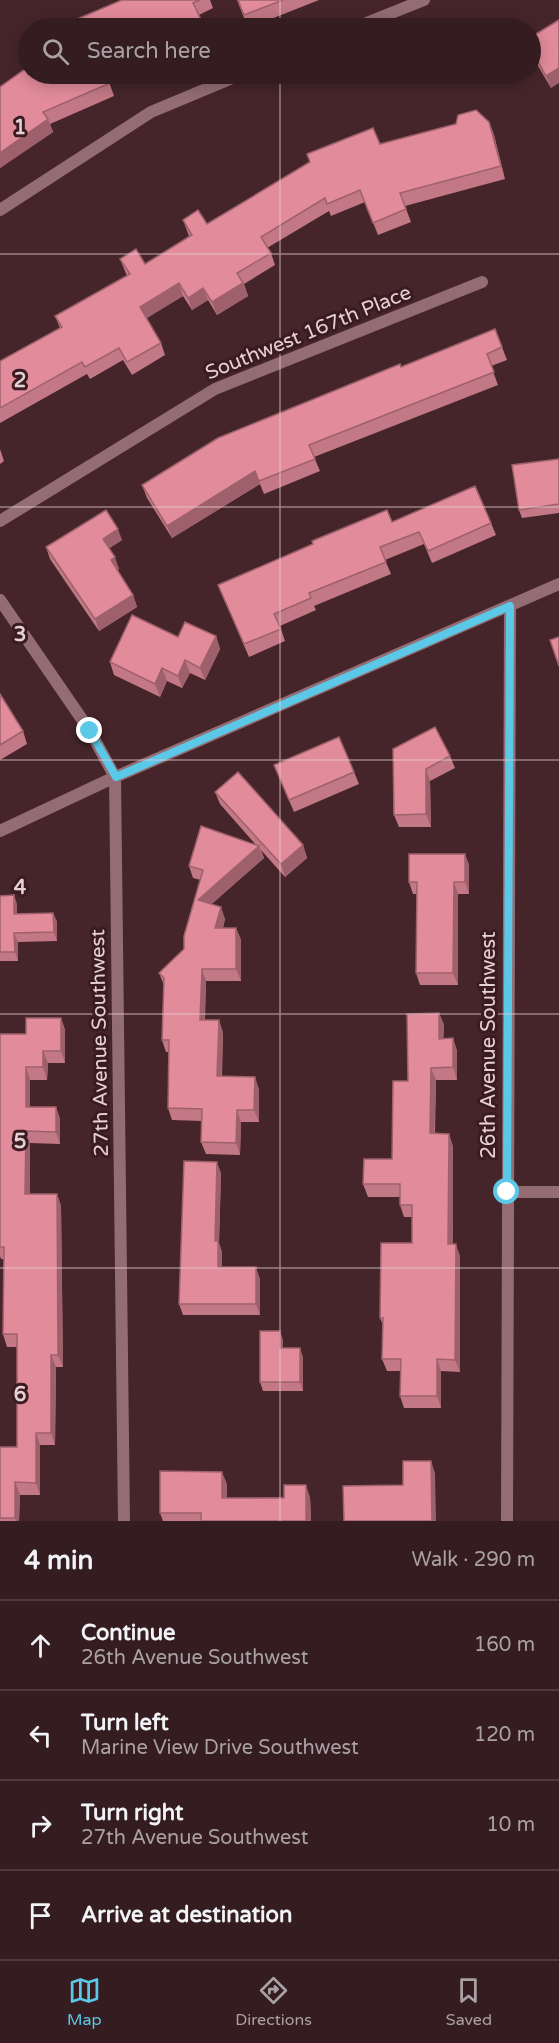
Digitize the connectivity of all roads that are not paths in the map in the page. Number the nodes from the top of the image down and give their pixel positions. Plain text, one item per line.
1 (424, 0) edge
2 (379, 18) edge
3 (218, 84) edge
4 (0, 210) edge
5 (482, 282) dead end
6 (0, 521) edge
7 (559, 584) edge
8 (0, 600) edge
9 (510, 606) junction
10 (116, 777) junction
11 (0, 831) edge
12 (507, 1192) junction
13 (559, 1192) edge
14 (124, 1521) edge
15 (507, 1521) edge

1 - 2 street
3 - 4 street
5 - 6 street, Southwest 167th Place
7 - 9 street
8 - 10 street, 27th Avenue Southwest
9 - 10 street
9 - 12 street, 26th Avenue Southwest
10 - 11 street
10 - 14 street, 27th Avenue Southwest
12 - 13 street
12 - 15 street, 26th Avenue Southwest

